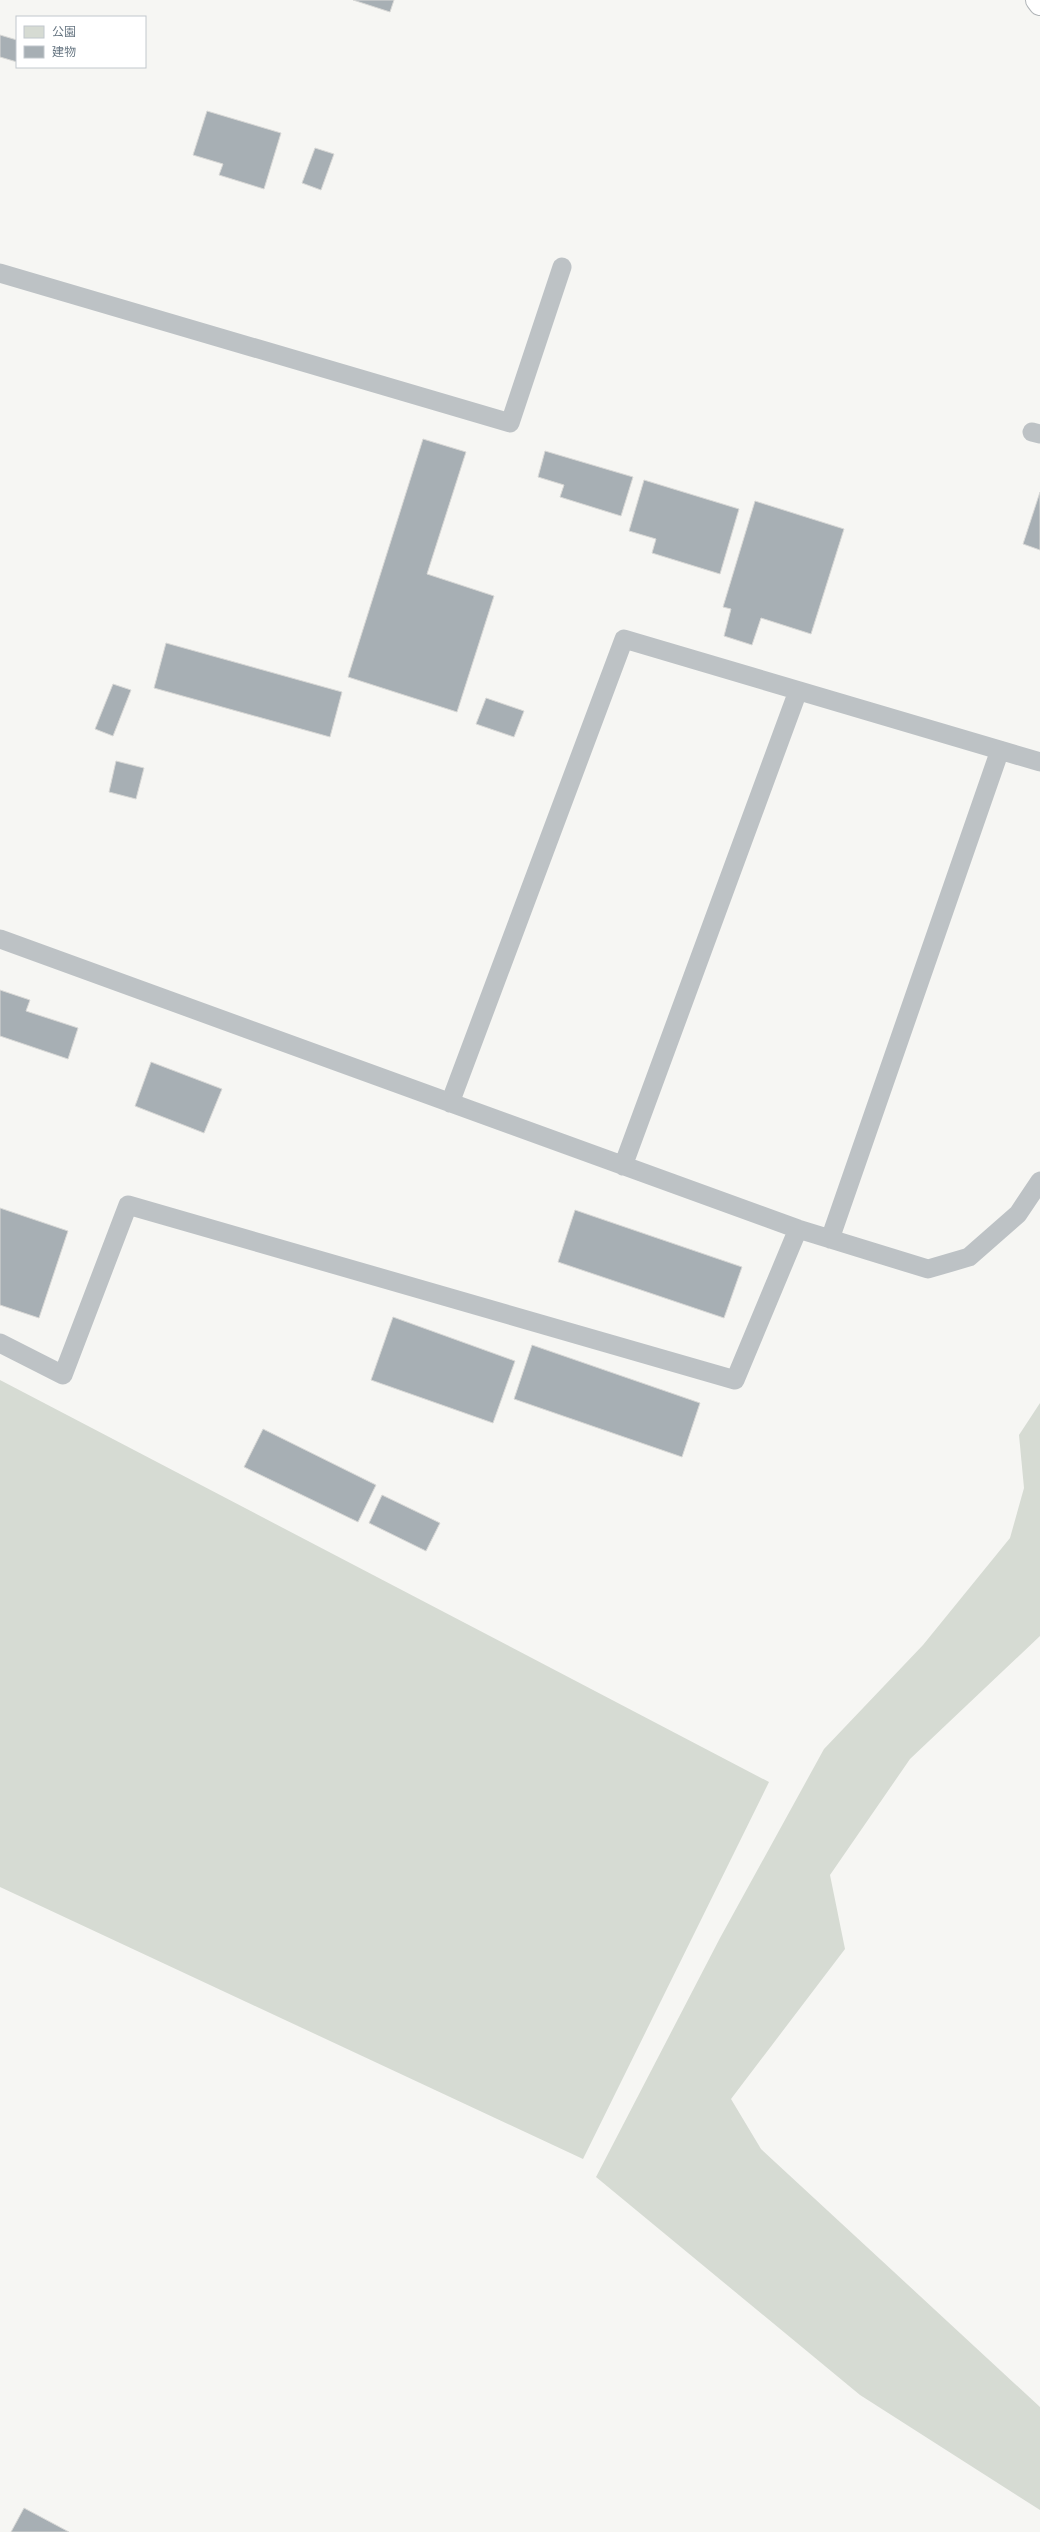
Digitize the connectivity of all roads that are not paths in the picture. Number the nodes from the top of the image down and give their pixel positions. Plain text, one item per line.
1 (1037, 0) edge
2 (1040, 4) edge
3 (562, 267) dead end
4 (0, 273) edge
5 (798, 691) junction
6 (1000, 750) junction
7 (1040, 762) edge
8 (0, 939) edge
9 (450, 1103) junction
10 (623, 1166) junction
11 (1040, 1181) edge
12 (798, 1229) junction
13 (830, 1239) junction
14 (0, 1343) edge

1 - 2 highway
3 - 4 lane
5 - 6 lane
5 - 9 lane
5 - 10 lane
6 - 7 lane
6 - 13 lane
8 - 9 lane
9 - 10 lane
10 - 12 lane
11 - 13 lane
12 - 13 lane
12 - 14 lane

